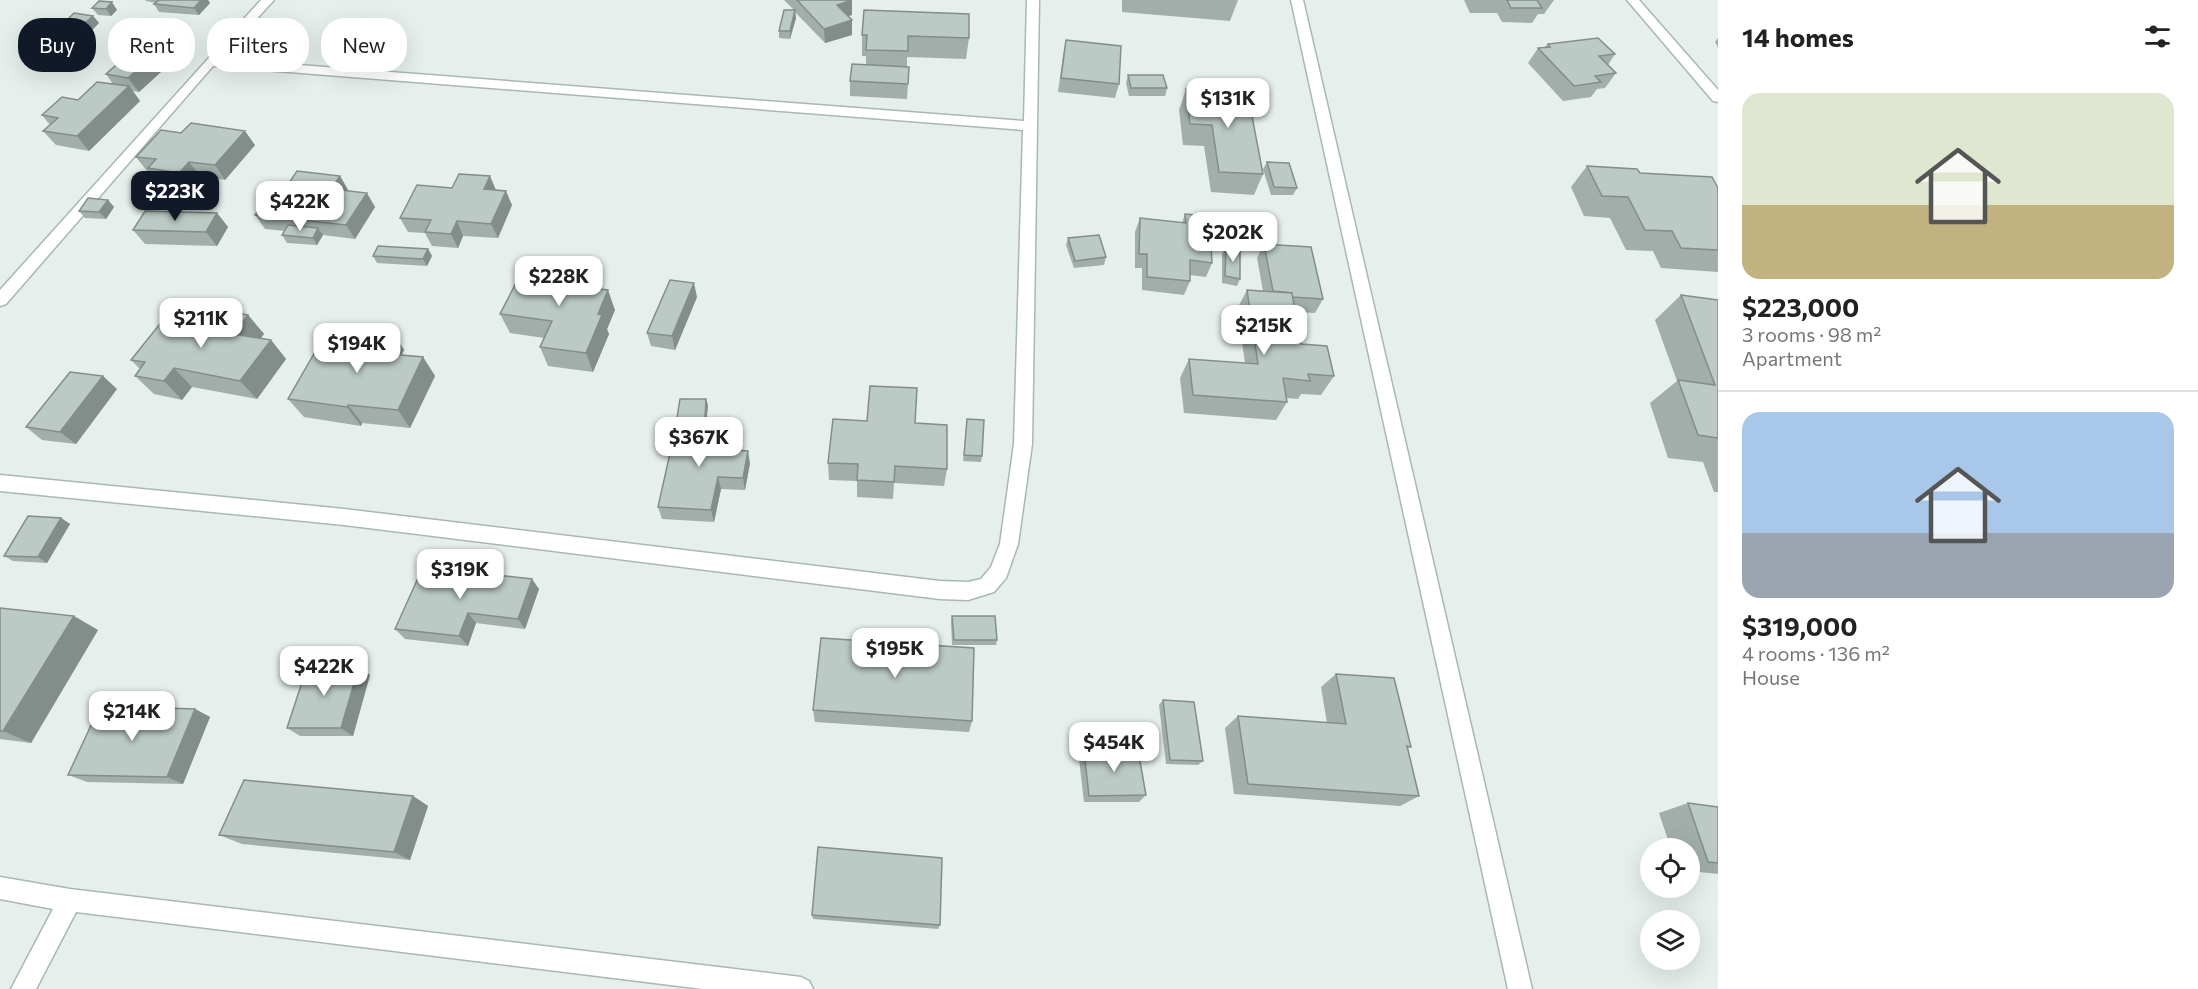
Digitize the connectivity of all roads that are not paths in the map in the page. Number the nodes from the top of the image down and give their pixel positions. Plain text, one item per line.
1 (268, 0) edge
2 (1033, 0) edge
3 (1297, 0) edge
4 (1633, 0) edge
5 (251, 18) edge
6 (207, 65) edge
7 (309, 70) edge
8 (1718, 98) edge
9 (1031, 126) junction
10 (0, 300) edge
11 (0, 483) edge
12 (0, 888) edge
13 (70, 900) junction
14 (23, 989) edge
15 (801, 989) edge
16 (1520, 989) edge

1 - 5 street
2 - 9 street
3 - 16 street
4 - 8 street
6 - 10 street
7 - 9 street
9 - 11 street
12 - 13 street
13 - 14 street
13 - 15 street

